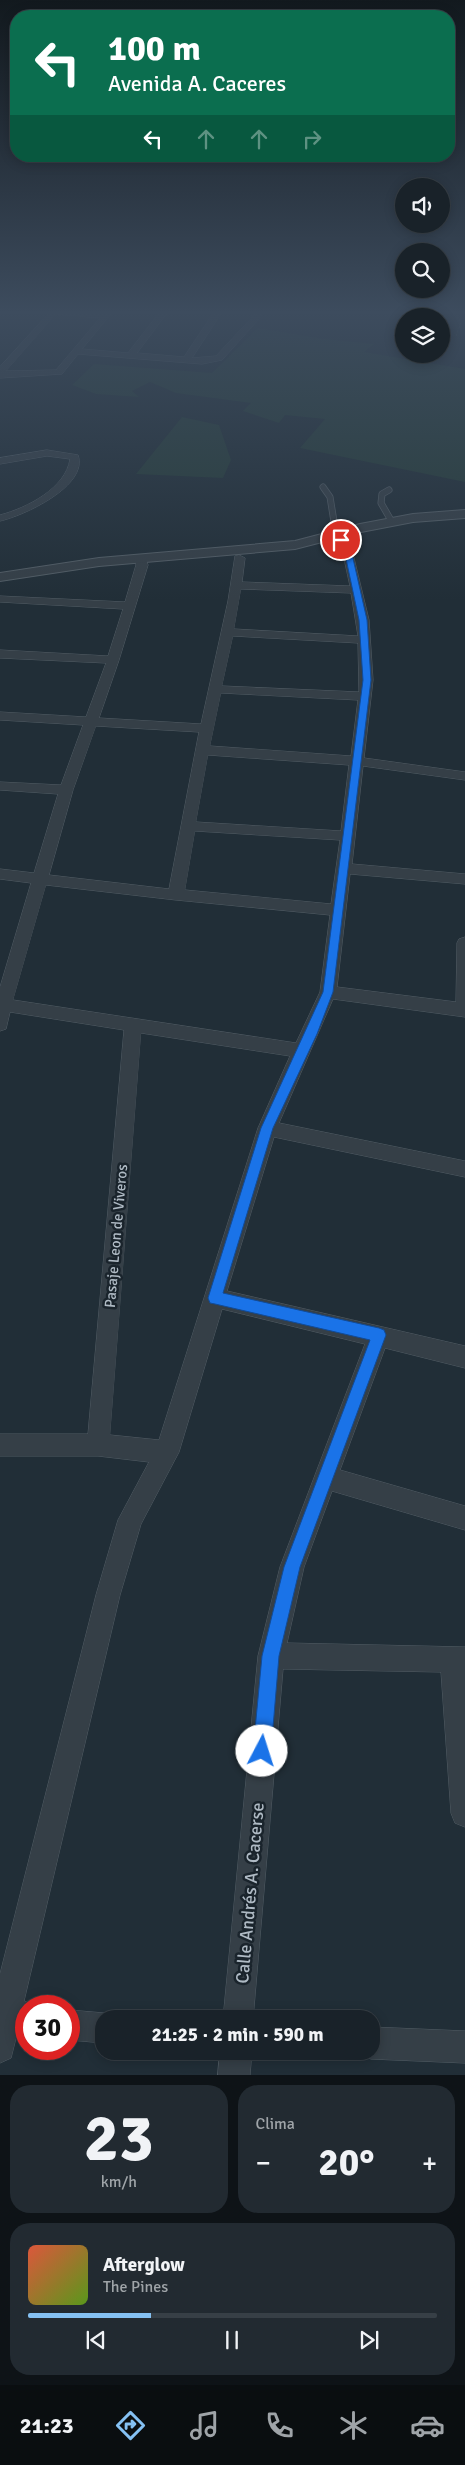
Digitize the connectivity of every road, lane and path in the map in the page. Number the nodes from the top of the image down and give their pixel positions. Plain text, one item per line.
1 (0, 461) edge
2 (323, 487) dead end
3 (389, 490) dead end
4 (465, 514) edge
5 (0, 518) edge
6 (465, 520) edge
7 (392, 522) junction
8 (339, 537) junction
9 (239, 558) junction
10 (141, 561) junction
11 (0, 578) edge
12 (0, 584) edge
13 (236, 585) junction
14 (356, 590) junction
15 (0, 599) edge
16 (130, 606) junction
17 (227, 632) junction
18 (365, 640) junction
19 (0, 654) edge
20 (113, 660) junction
21 (214, 689) junction
22 (365, 696) junction
23 (0, 716) edge
24 (92, 722) junction
25 (206, 728) junction
26 (202, 750) junction
27 (356, 761) junction
28 (465, 776) edge
29 (0, 786) edge
30 (66, 790) junction
31 (190, 826) junction
32 (347, 836) junction
33 (343, 868) junction
34 (0, 874) edge
35 (42, 879) junction
36 (465, 879) edge
37 (176, 895) junction
38 (338, 910) junction
39 (465, 944) edge
40 (328, 992) junction
41 (2, 1005) edge
42 (464, 1010) edge
43 (0, 1024) edge
44 (133, 1026) junction
45 (303, 1051) junction
46 (267, 1128) junction
47 (465, 1169) edge
48 (215, 1298) junction
49 (379, 1335) junction
50 (465, 1357) edge
51 (0, 1445) edge
52 (98, 1445) junction
53 (168, 1452) junction
54 (326, 1477) junction
55 (465, 1518) edge
56 (271, 1656) junction
57 (459, 1660) edge
58 (465, 1814) edge
59 (239, 2010) edge
60 (11, 2013) edge
61 (80, 2026) edge
62 (95, 2027) edge
63 (380, 2043) edge
64 (0, 2047) edge
65 (465, 2047) edge
66 (235, 2060) edge
67 (234, 2075) edge

1 - 5 street
2 - 8 lane
3 - 7 lane
4 - 7 street
6 - 8 street
7 - 8 street
8 - 9 street
8 - 10 street
8 - 14 street
9 - 10 street
9 - 13 street
10 - 11 street
10 - 12 street
10 - 16 street
13 - 14 street
13 - 17 street
14 - 18 street
15 - 16 street
16 - 20 street
17 - 18 street
17 - 21 street
18 - 22 street
19 - 20 street
20 - 24 street
21 - 22 street
21 - 25 street
22 - 27 street
23 - 24 street
24 - 25 street
24 - 30 street
25 - 26 street
26 - 27 street
26 - 31 street
27 - 28 street
27 - 32 street
29 - 30 street
30 - 35 street
31 - 32 street
31 - 37 street
32 - 33 street
33 - 36 street
33 - 38 street
34 - 35 street
35 - 37 street
35 - 41 street
37 - 38 street
38 - 40 street
39 - 42 street
40 - 42 street
40 - 45 street
41 - 43 street
41 - 44 street
44 - 45 street
44 - 52 street, Pasaje Leon de Viveros
45 - 46 street
46 - 47 street
46 - 48 street
48 - 49 street
48 - 53 street
49 - 50 street
49 - 54 street, Calle Andrés A. Cacerse
51 - 52 street
52 - 53 street
53 - 60 street
54 - 55 street
54 - 56 street, Calle Andrés A. Cacerse
56 - 57 street
56 - 59 street, Calle Andrés A. Cacerse
57 - 58 street
60 - 64 street
61 - 62 street
63 - 65 street
66 - 67 street

